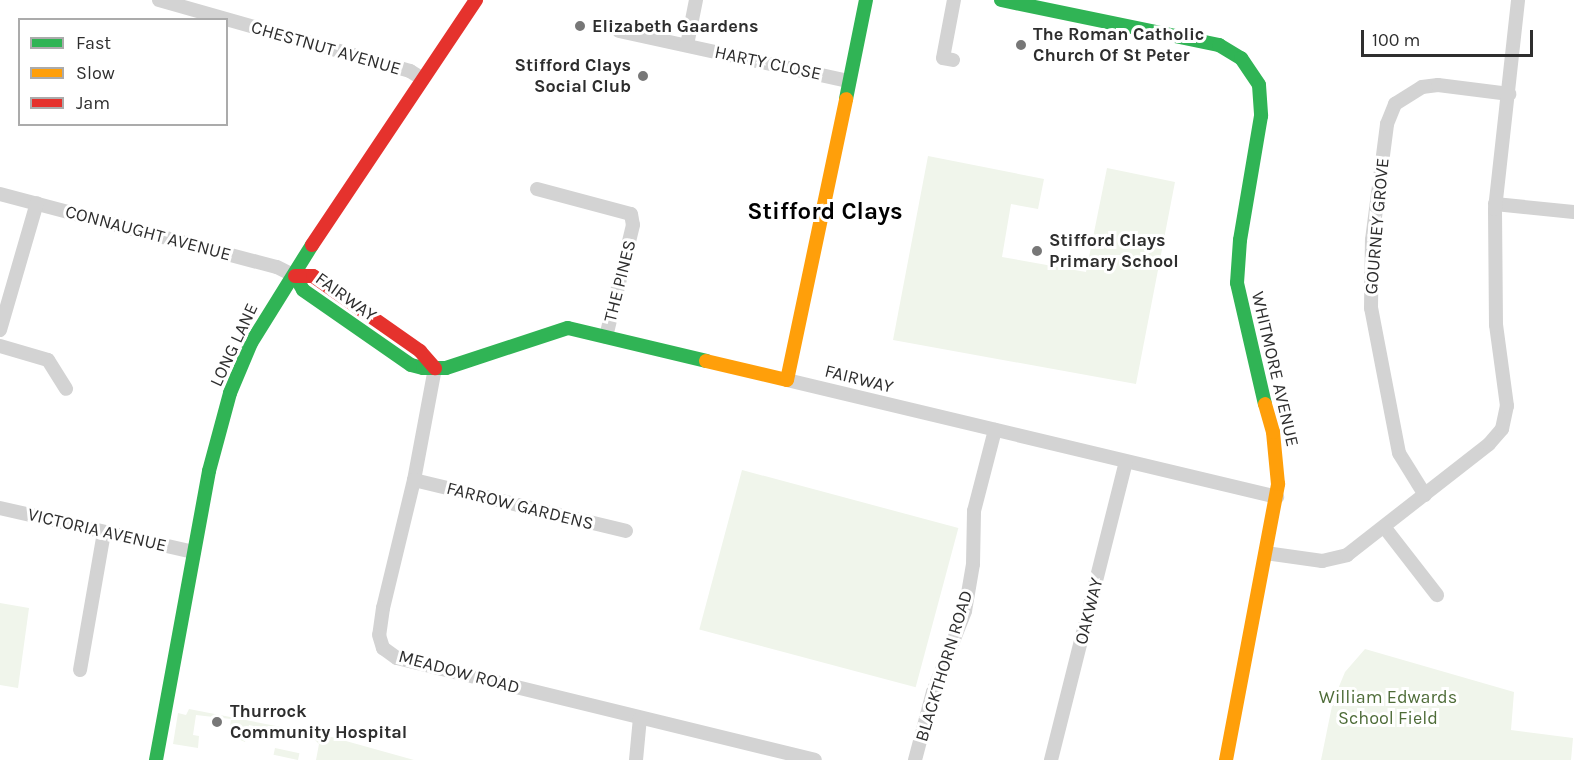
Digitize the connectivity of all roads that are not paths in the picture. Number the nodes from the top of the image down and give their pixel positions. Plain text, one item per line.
1 (159, 0) edge
2 (476, 0) edge
3 (696, 0) edge
4 (866, 0) edge
5 (954, 0) edge
6 (1001, 0) edge
7 (1518, 0) edge
8 (1027, 2) edge
9 (223, 18) edge
10 (228, 20) edge
11 (619, 31) dead end
12 (687, 45) junction
13 (953, 60) dead end
14 (423, 79) junction
15 (849, 81) junction
16 (1509, 94) junction
17 (537, 189) dead end
18 (0, 194) edge
19 (37, 203) junction
20 (1495, 204) junction
21 (1574, 212) edge
22 (295, 276) junction
23 (0, 330) edge
24 (606, 337) junction
25 (0, 346) edge
26 (435, 368) junction
27 (787, 380) junction
28 (66, 389) dead end
29 (995, 430) junction
30 (1126, 462) junction
31 (414, 480) junction
32 (1425, 495) junction
33 (1277, 497) junction
34 (0, 508) edge
35 (1385, 528) junction
36 (626, 531) dead end
37 (104, 533) junction
38 (194, 552) junction
39 (1266, 553) junction
40 (1437, 595) dead end
41 (80, 670) dead end
42 (640, 718) junction
43 (156, 760) edge
44 (636, 760) edge
45 (815, 760) edge
46 (915, 760) edge
47 (1051, 760) edge
48 (1226, 760) edge

1 - 9 street, CHESTNUT AVENUE
2 - 14 street, LONG LANE
3 - 12 street
4 - 15 street
5 - 13 street
6 - 8 street, WHITMORE AVENUE
7 - 16 street
8 - 33 street, WHITMORE AVENUE
10 - 14 street, CHESTNUT AVENUE
11 - 12 street, HARTY CLOSE
12 - 15 street, HARTY CLOSE
14 - 22 street, LONG LANE
15 - 27 street
16 - 20 street
16 - 32 street, GOURNEY GROVE
17 - 24 street, THE PINES
18 - 19 street, CONNAUGHT AVENUE
19 - 22 street, CONNAUGHT AVENUE
19 - 23 street
20 - 21 street
20 - 32 street
22 - 26 street, FAIRWAY
22 - 38 street, LONG LANE
24 - 26 street, FAIRWAY
24 - 27 street, FAIRWAY
25 - 28 street
26 - 31 street, MEADOW ROAD
27 - 29 street, FAIRWAY
29 - 30 street, FAIRWAY
29 - 46 street, BLACKTHORN ROAD
30 - 33 street, FAIRWAY
30 - 47 street, OAKWAY
31 - 36 street, FARROW GARDENS
31 - 42 street, MEADOW ROAD
32 - 35 street
33 - 39 street, WHITMORE AVENUE
34 - 37 street, VICTORIA AVENUE
35 - 39 street
35 - 40 street
37 - 38 street, VICTORIA AVENUE
37 - 41 street
38 - 43 street, LONG LANE
39 - 48 street, WHITMORE AVENUE
42 - 44 street
42 - 45 street, MEADOW ROAD

